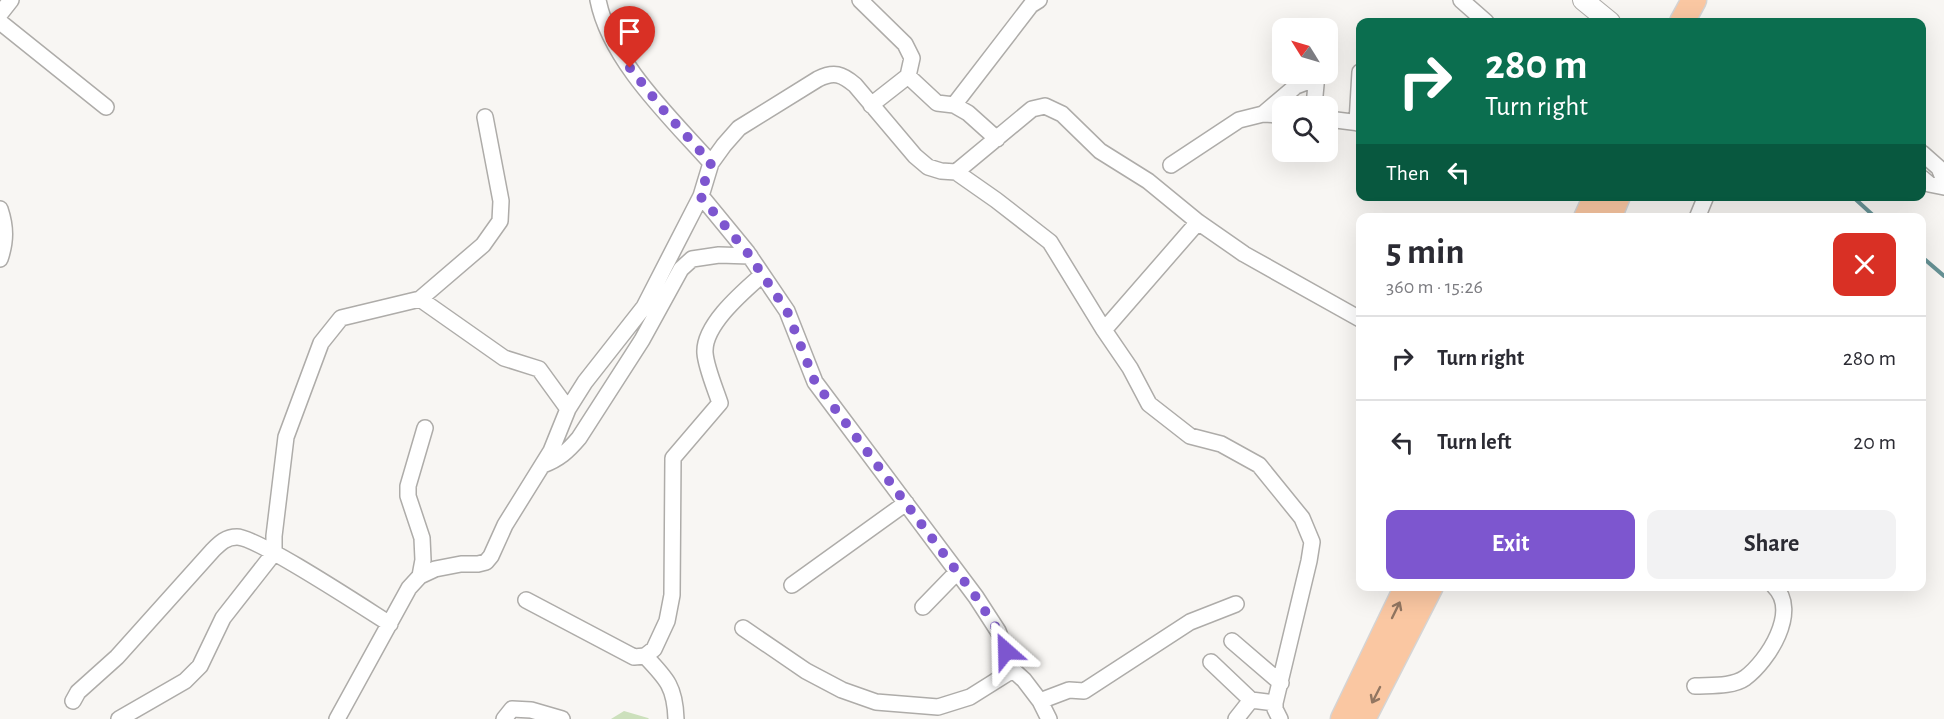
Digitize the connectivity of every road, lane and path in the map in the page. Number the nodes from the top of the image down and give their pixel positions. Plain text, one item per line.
1 (11, 0) edge
2 (598, 0) edge
3 (860, 0) edge
4 (1039, 0) edge
5 (1461, 0) edge
6 (1583, 0) edge
7 (1694, 0) edge
8 (1712, 0) edge
9 (0, 14) edge
10 (1481, 18) edge
11 (1605, 18) edge
12 (1684, 18) edge
13 (1702, 18) edge
14 (0, 22) edge
15 (908, 76) junction
16 (1300, 84) edge
17 (871, 105) junction
18 (954, 105) junction
19 (106, 106) dead end
20 (1263, 114) junction
21 (1272, 114) edge
22 (485, 117) dead end
23 (1338, 120) edge
24 (1356, 123) edge
25 (997, 139) junction
26 (1926, 157) edge
27 (711, 163) junction
28 (1170, 165) dead end
29 (956, 172) junction
30 (1944, 180) edge
31 (1926, 181) edge
32 (1944, 187) edge
33 (700, 196) junction
34 (0, 209) edge
35 (1198, 222) junction
36 (750, 256) junction
37 (0, 259) edge
38 (762, 275) junction
39 (420, 299) junction
40 (1356, 317) edge
41 (1104, 330) junction
42 (568, 409) junction
43 (425, 428) dead end
44 (543, 465) junction
45 (906, 503) junction
46 (274, 553) junction
47 (957, 572) junction
48 (420, 576) junction
49 (792, 585) dead end
50 (1405, 591) edge
51 (1428, 591) edge
52 (1779, 591) edge
53 (526, 600) dead end
54 (1236, 604) dead end
55 (923, 607) dead end
56 (390, 624) junction
57 (743, 628) dead end
58 (1232, 641) dead end
59 (1386, 653) junction
60 (645, 656) junction
61 (1211, 662) dead end
62 (1014, 670) junction
63 (1281, 683) junction
64 (1695, 686) dead end
65 (1251, 700) junction
66 (73, 701) dead end
67 (1040, 702) junction
68 (1275, 703) junction
69 (119, 719) edge
70 (337, 719) edge
71 (504, 719) edge
72 (562, 719) edge
73 (676, 719) edge
74 (1049, 719) edge
75 (1236, 719) edge
76 (1280, 719) edge
77 (1343, 719) edge
78 (1363, 719) edge

1 - 9 street
2 - 27 street
3 - 15 street
4 - 18 street
5 - 10 street
6 - 11 street
7 - 12 main road
8 - 13 main road
14 - 19 street
15 - 17 street
15 - 18 street
16 - 20 street
17 - 27 street
17 - 29 street
18 - 25 street
20 - 21 street
20 - 28 street
22 - 39 street
23 - 24 street
25 - 29 street
25 - 35 street
26 - 30 street
27 - 33 street
29 - 41 street
31 - 32 street
33 - 36 street
33 - 42 street
34 - 37 street
35 - 40 street
35 - 41 street
36 - 38 street
36 - 44 street
38 - 45 street
38 - 60 street
39 - 42 street
39 - 46 street
41 - 63 street
42 - 44 street
43 - 48 street
44 - 48 street
45 - 47 street
45 - 49 street
46 - 56 street
46 - 66 street
46 - 69 street
47 - 55 street
47 - 62 street
48 - 56 street
59 -> 50 main road
51 - 59 main road
52 - 64 street
53 - 60 street
54 - 67 street
56 - 70 street
57 - 62 street
58 - 63 street
59 - 77 main road
59 -> 78 main road
60 - 73 street
61 - 65 street
62 - 67 street
63 - 68 street
65 - 68 street
65 - 75 street
67 - 74 street
68 - 76 street
71 - 72 street

